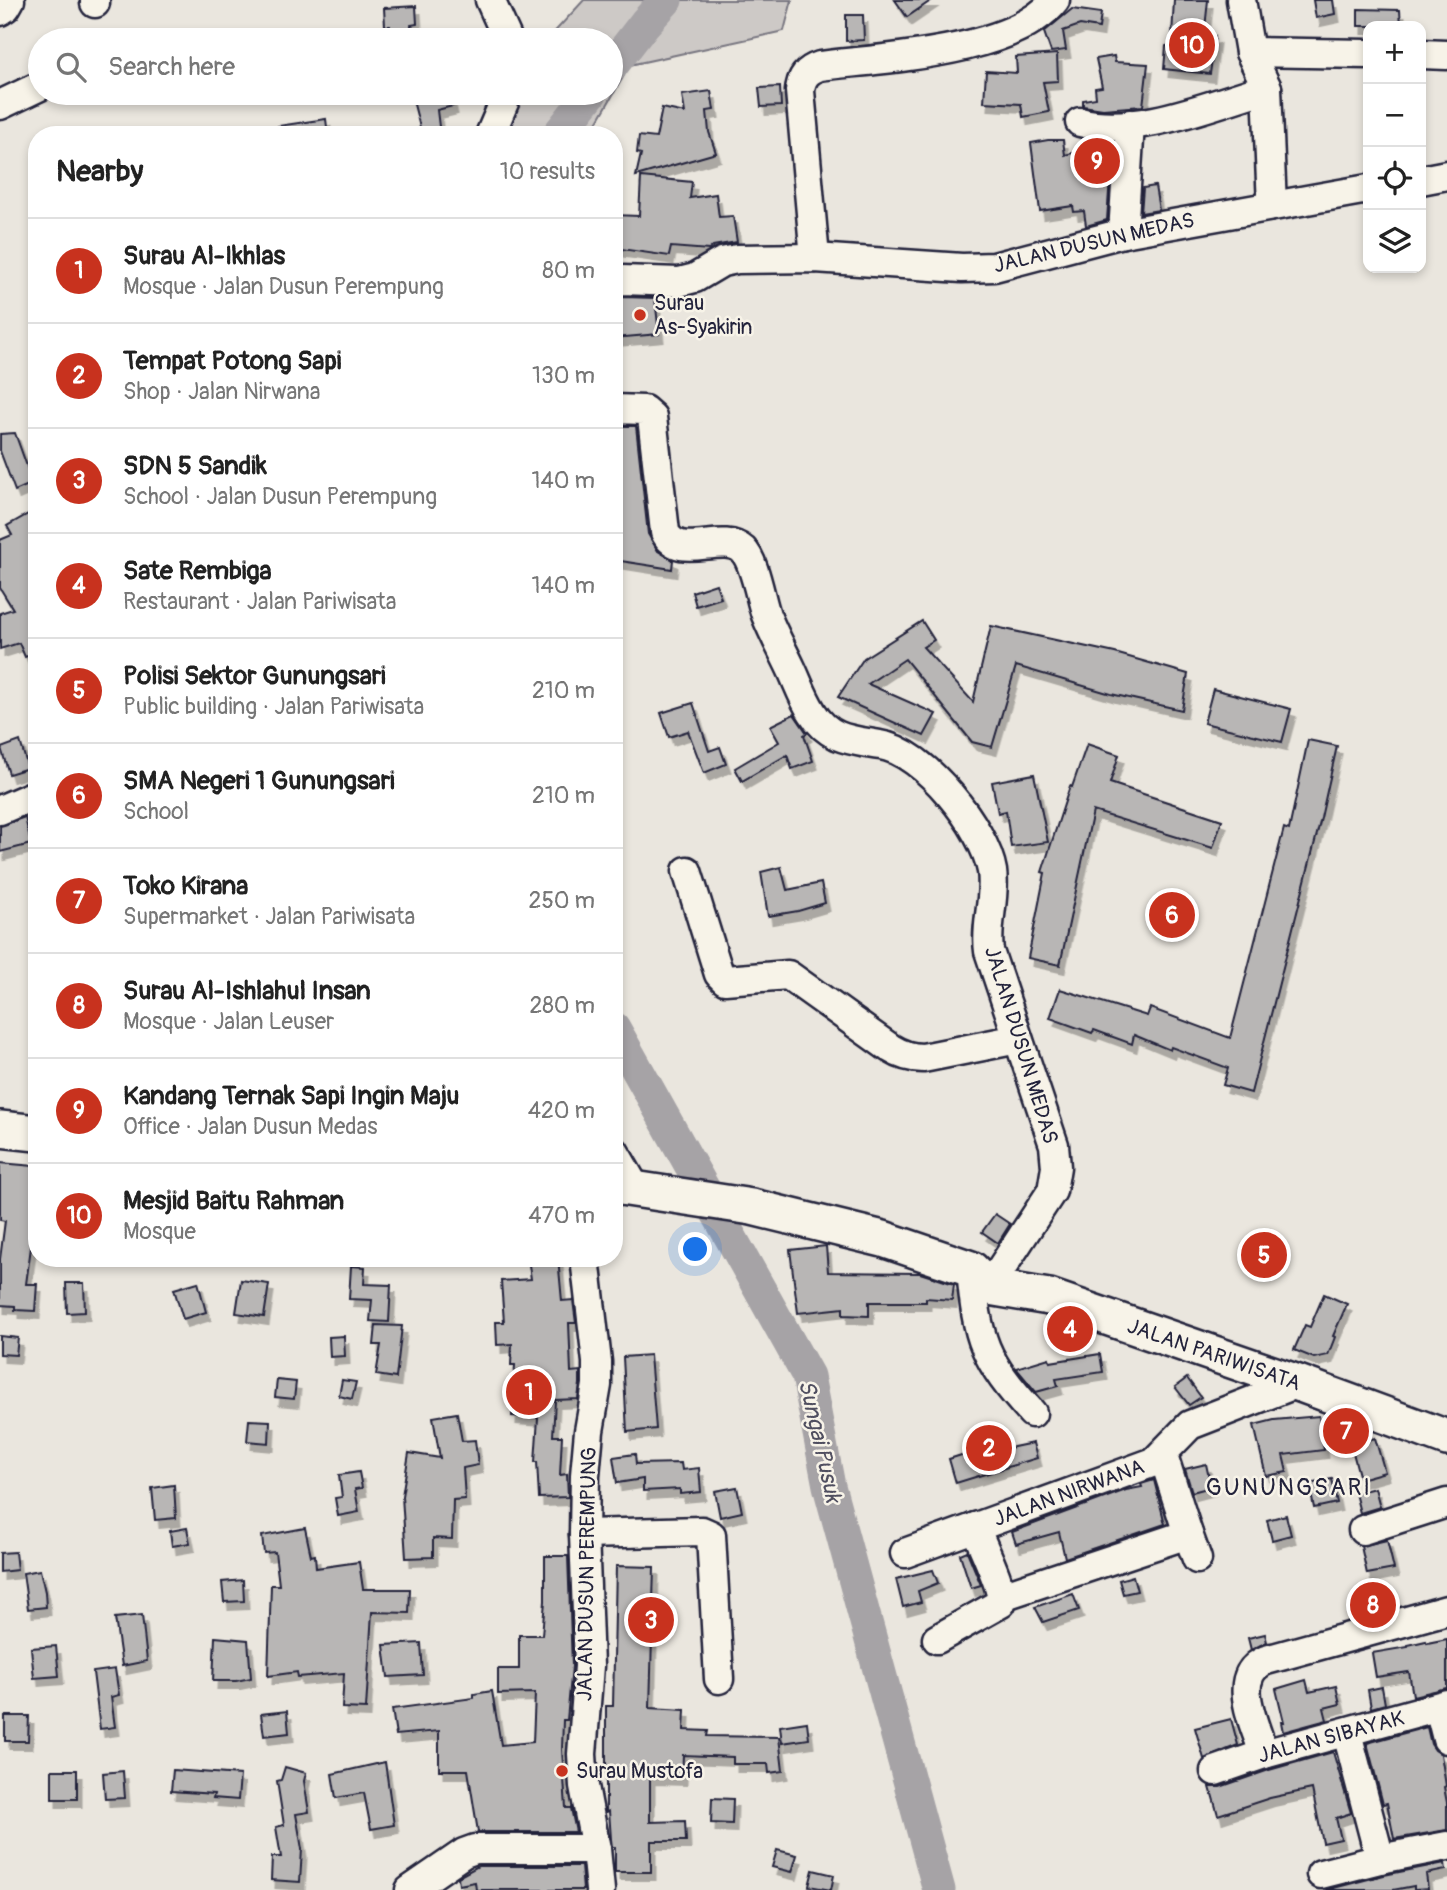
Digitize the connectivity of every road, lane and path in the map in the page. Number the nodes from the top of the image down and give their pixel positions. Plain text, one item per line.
1 (10, 0) edge
2 (490, 0) edge
3 (1055, 0) edge
4 (1241, 0) edge
5 (0, 11) edge
6 (503, 28) edge
7 (1250, 52) junction
8 (1363, 54) edge
9 (1426, 54) edge
10 (1447, 55) edge
11 (1267, 88) junction
12 (28, 92) edge
13 (0, 105) edge
14 (503, 105) edge
15 (1080, 122) dead end
16 (1130, 124) junction
17 (494, 126) edge
18 (1447, 175) edge
19 (1426, 179) edge
20 (1363, 190) edge
21 (1272, 206) junction
22 (1123, 233) junction
23 (815, 258) junction
24 (623, 279) edge
25 (623, 409) edge
26 (28, 798) edge
27 (0, 810) edge
28 (687, 871) dead end
29 (1018, 1039) junction
30 (0, 1129) edge
31 (28, 1132) edge
32 (623, 1161) edge
33 (646, 1190) edge
34 (586, 1267) edge
35 (980, 1278) junction
36 (1298, 1383) junction
37 (1032, 1413) dead end
38 (1447, 1438) edge
39 (1163, 1455) junction
40 (1447, 1503) edge
41 (975, 1527) junction
42 (1363, 1530) dead end
43 (584, 1534) junction
44 (905, 1553) dead end
45 (1002, 1596) junction
46 (1447, 1610) edge
47 (937, 1639) dead end
48 (719, 1679) dead end
49 (1443, 1706) edge
50 (1347, 1733) junction
51 (1447, 1739) edge
52 (1264, 1754) junction
53 (1215, 1771) dead end
54 (1447, 1846) edge
55 (597, 1849) junction
56 (1380, 1859) junction
57 (1321, 1874) dead end
58 (410, 1890) edge
59 (600, 1890) edge

1 - 5 street
2 - 6 street
3 - 23 street
4 - 7 street
7 - 8 street
7 - 11 street
9 - 10 street
11 - 16 street
11 - 21 street
12 - 13 street
14 - 17 street
15 - 16 street
16 - 22 street
18 - 19 street
20 - 21 street, JALAN DUSUN MEDAS
21 - 22 street, JALAN DUSUN MEDAS
22 - 23 street, JALAN DUSUN MEDAS
23 - 24 street, JALAN DUSUN MEDAS
25 - 29 street, JALAN DUSUN MEDAS
26 - 27 street
28 - 29 street
29 - 35 street, JALAN DUSUN MEDAS
30 - 31 main road
32 - 33 street
33 - 35 main road, JALAN PARIWISATA
34 - 43 street, JALAN DUSUN PEREMPUNG
35 - 36 main road, JALAN PARIWISATA
35 - 37 street
36 - 38 main road, JALAN PARIWISATA
36 - 39 street, JALAN NIRWANA
39 - 41 street, JALAN NIRWANA
39 - 45 street
40 - 42 street
41 - 44 street, JALAN NIRWANA
41 - 45 street
43 - 48 street
43 - 55 street, JALAN DUSUN PEREMPUNG
45 - 47 street
46 - 52 street
49 - 50 street, JALAN SIBAYAK
49 - 51 street
50 - 52 street, JALAN SIBAYAK
50 - 56 street
52 - 53 street, JALAN SIBAYAK
54 - 56 street
55 - 58 street
55 - 59 street, JALAN DUSUN PEREMPUNG
56 - 57 street

